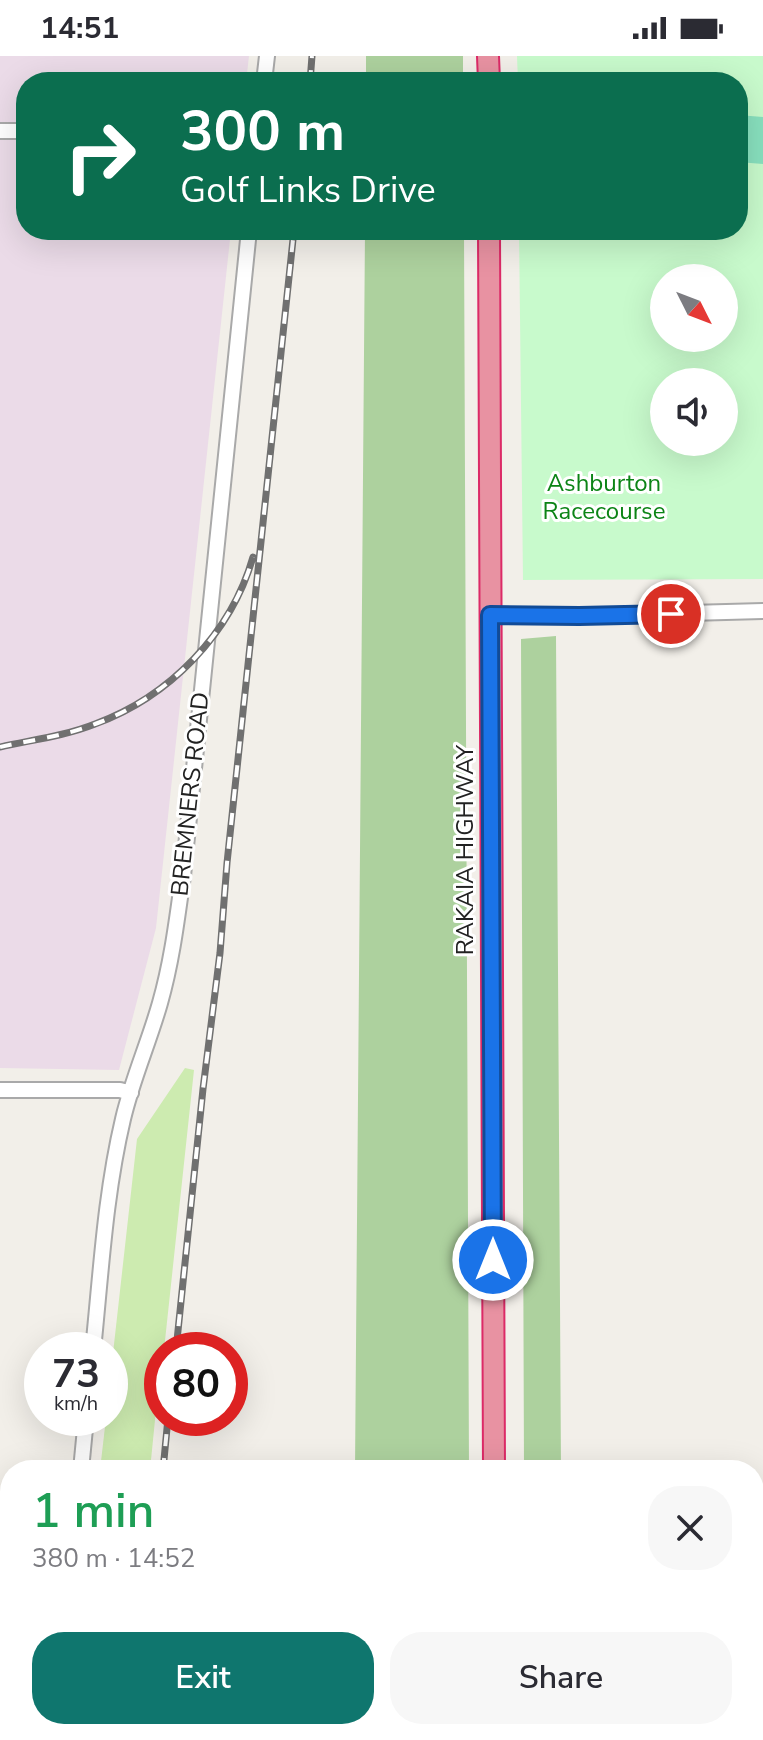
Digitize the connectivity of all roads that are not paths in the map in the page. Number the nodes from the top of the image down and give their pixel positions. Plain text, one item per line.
1 (248, 240) edge
2 (489, 240) edge
3 (763, 611) edge
4 (490, 615) junction
5 (0, 1090) edge
6 (131, 1093) junction
7 (95, 1332) edge
8 (84, 1436) edge
9 (82, 1460) edge
10 (494, 1460) edge

1 - 6 street, BREMNERS ROAD
2 - 4 highway, RAKAIA HIGHWAY
3 - 4 street
4 - 10 highway, RAKAIA HIGHWAY
5 - 6 street
6 - 7 street, BREMNERS ROAD
8 - 9 street

